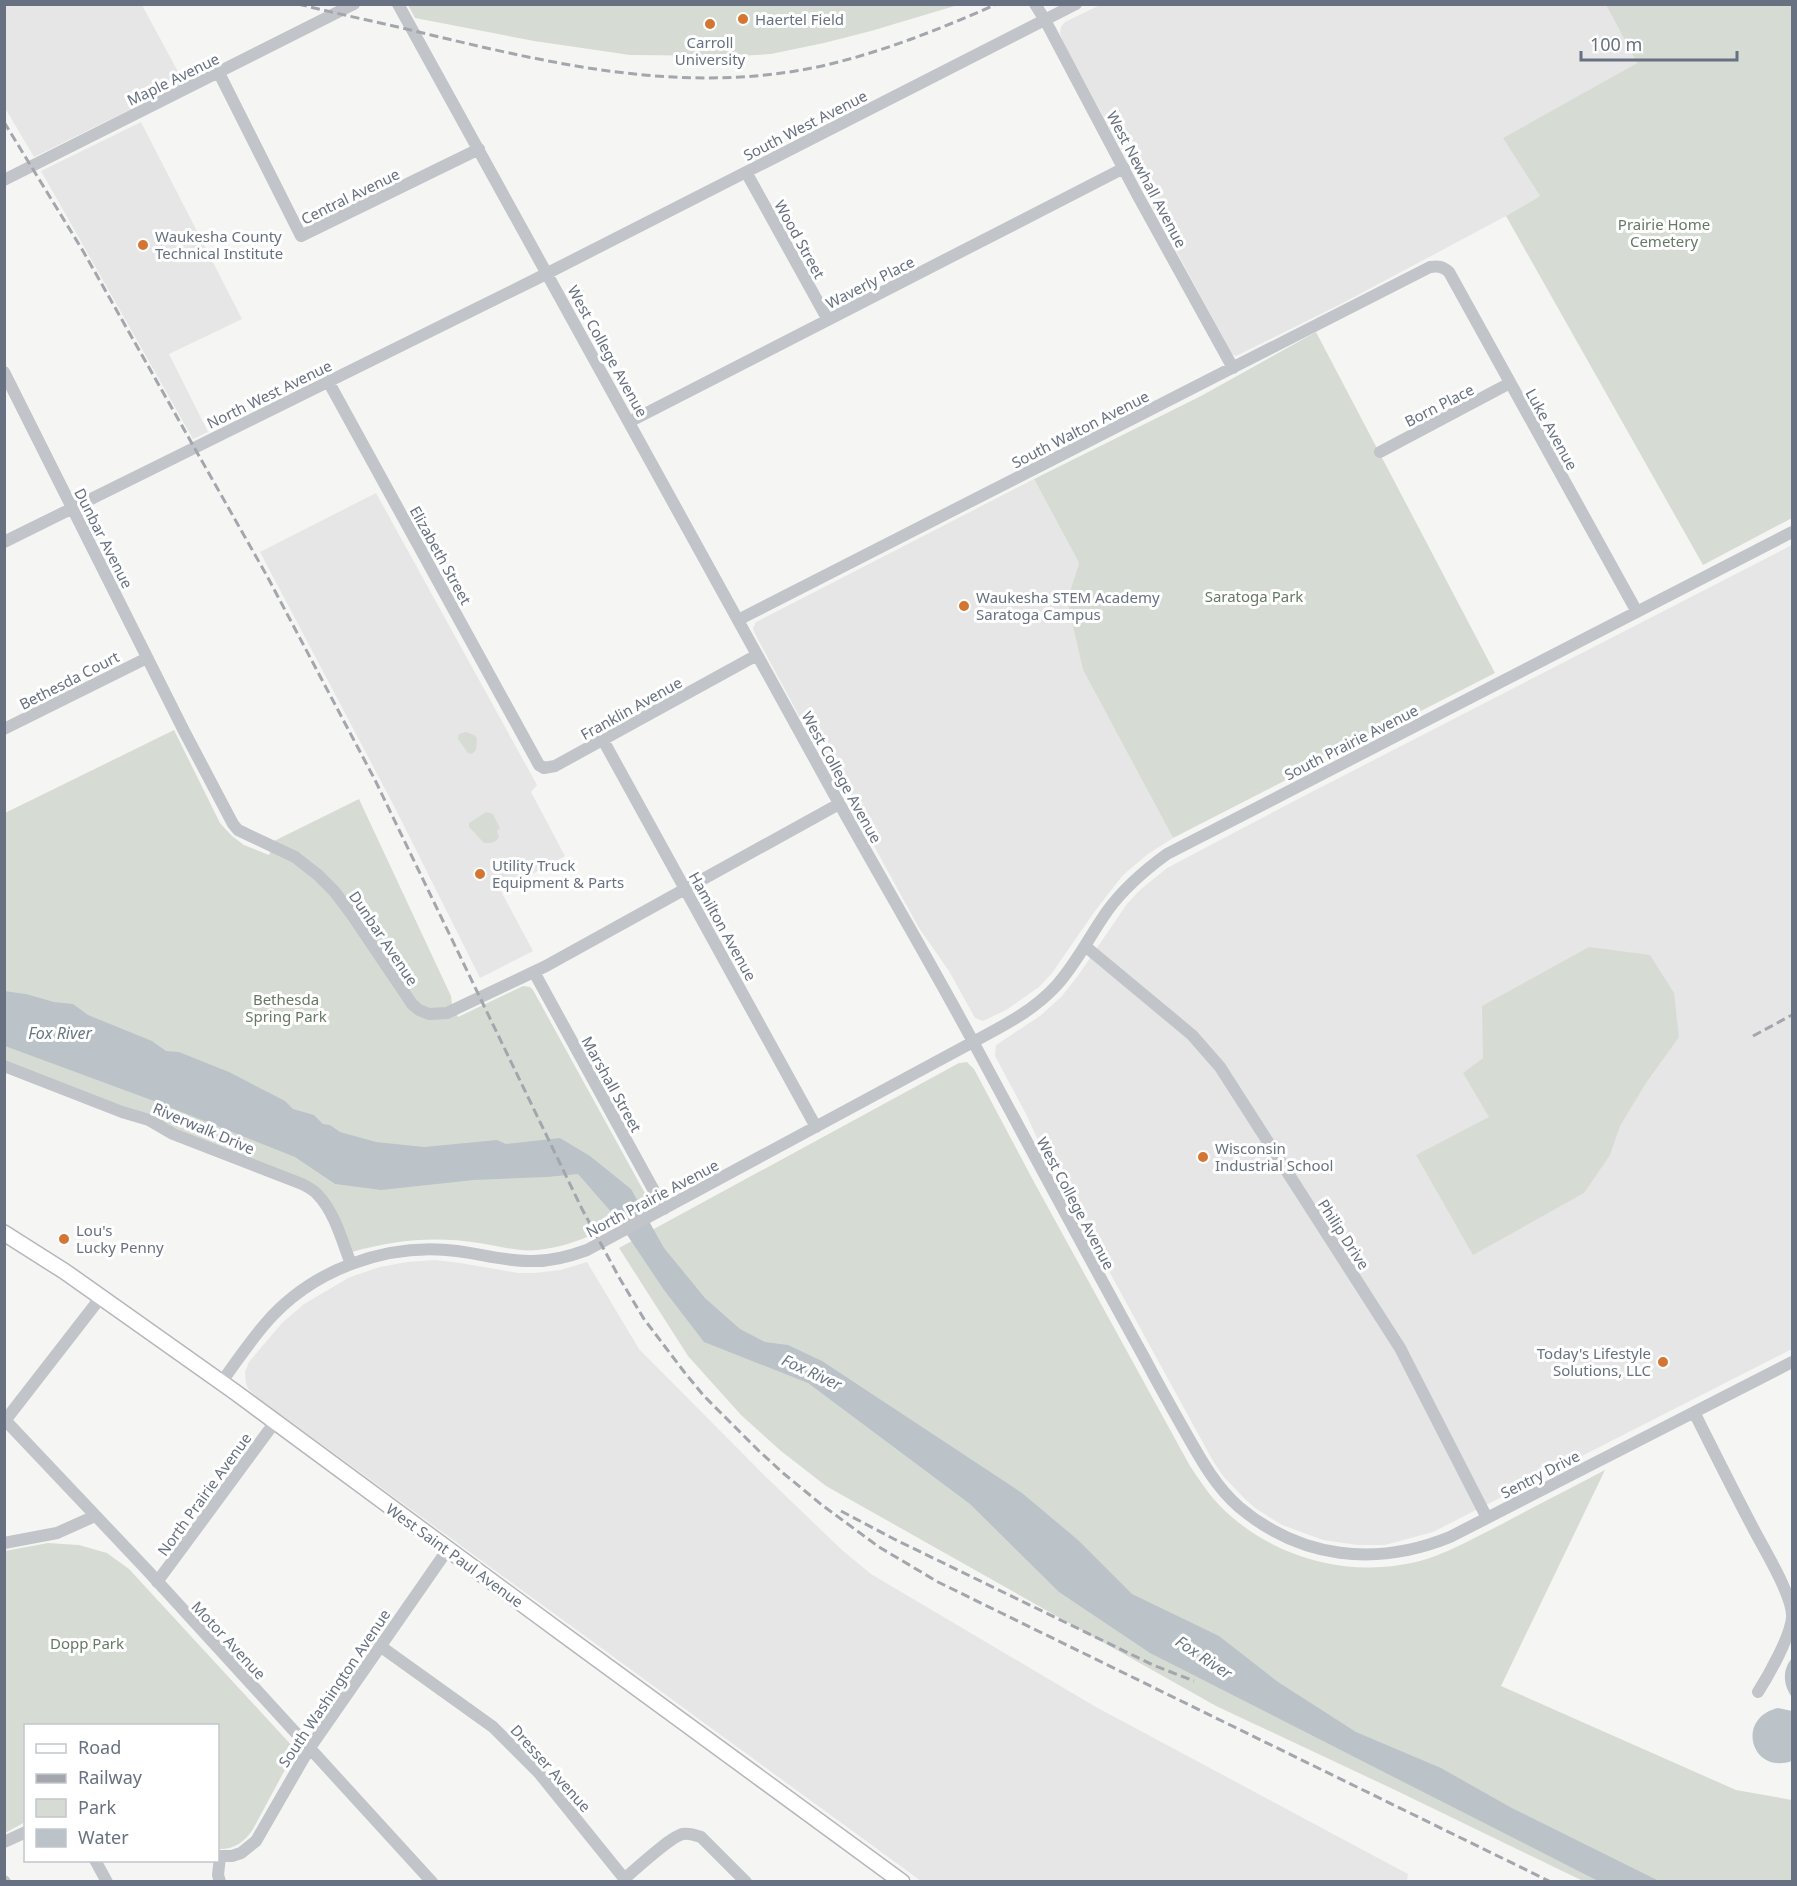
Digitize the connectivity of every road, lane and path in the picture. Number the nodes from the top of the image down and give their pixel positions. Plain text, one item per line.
1 (354, 4) edge
2 (398, 4) edge
3 (1035, 4) edge
4 (1076, 4) edge
5 (1045, 20) junction
6 (219, 73) junction
7 (479, 149) junction
8 (1124, 168) junction
9 (746, 172) junction
10 (4, 180) edge
11 (1437, 266) joint
12 (548, 273) junction
13 (828, 320) junction
14 (1233, 368) junction
15 (4, 372) edge
16 (328, 381) junction
17 (1510, 383) junction
18 (629, 422) junction
19 (1380, 452) dead end
20 (73, 509) junction
21 (1792, 531) edge
22 (4, 542) edge
23 (1637, 612) junction
24 (738, 620) junction
25 (757, 655) junction
26 (147, 658) junction
27 (4, 729) edge
28 (603, 740) junction
29 (527, 743) joint
30 (839, 804) junction
31 (685, 890) junction
32 (1085, 946) junction
33 (534, 972) junction
34 (974, 1042) junction
35 (4, 1066) edge
36 (816, 1127) junction
37 (664, 1209) junction
38 (4, 1233) edge
39 (351, 1264) junction
40 (101, 1297) junction
41 (1792, 1362) edge
42 (221, 1383) junction
43 (1694, 1412) junction
44 (5, 1420) edge
45 (275, 1422) junction
46 (95, 1516) junction
47 (1487, 1518) junction
48 (1288, 1538) joint
49 (4, 1544) edge
50 (448, 1549) junction
51 (157, 1582) junction
52 (380, 1646) junction
53 (1758, 1692) dead end
54 (309, 1749) junction
55 (24, 1833) edge
56 (4, 1842) edge
57 (219, 1856) edge
58 (96, 1862) edge
59 (219, 1862) edge
60 (626, 1880) edge
61 (107, 1881) edge
62 (220, 1881) edge
63 (432, 1881) edge
64 (746, 1881) edge
65 (902, 1881) edge

1 - 6 street, Maple Avenue
2 - 7 street, West College Avenue
3 - 5 street, West Newhall Avenue
4 - 5 street, South West Avenue
5 - 8 street, West Newhall Avenue
5 - 9 street, South West Avenue
6 - 7 street, Central Avenue
6 - 10 street, Maple Avenue
7 - 12 street, West College Avenue
8 - 13 street, Waverly Place
8 - 14 street, West Newhall Avenue
9 - 12 street, South West Avenue
9 - 13 street, Wood Street
11 - 14 street, South Walton Avenue
11 - 17 street, Luke Avenue
12 - 16 street, North West Avenue
12 - 18 street, West College Avenue
13 - 18 street, Waverly Place
14 - 24 street, South Walton Avenue
15 - 20 street, Dunbar Avenue
16 - 20 street, North West Avenue
16 - 29 street, Elizabeth Street
17 - 19 street, Born Place
17 - 23 street, Luke Avenue
18 - 24 street, West College Avenue
20 - 22 street, North West Avenue
20 - 26 street, Dunbar Avenue
21 - 23 street, South Prairie Avenue
23 - 32 street, South Prairie Avenue
24 - 25 street, West College Avenue
25 - 28 street, Franklin Avenue
25 - 30 street, West College Avenue
26 - 27 street, Bethesda Court
26 - 33 street, Dunbar Avenue
28 - 29 street, Franklin Avenue
28 - 31 street, Hamilton Avenue
30 - 31 street, Dunbar Avenue
30 - 34 street, West College Avenue
31 - 33 street, Dunbar Avenue
31 - 36 street, Hamilton Avenue
32 - 34 street, South Prairie Avenue
32 - 47 street, Philip Drive
33 - 37 street, Marshall Street
34 - 36 street, North Prairie Avenue
34 - 48 street, West College Avenue
35 - 39 street, Riverwalk Drive
36 - 37 street, North Prairie Avenue
37 - 39 street, North Prairie Avenue
38 - 40 main road, West Saint Paul Avenue
39 - 42 street, North Prairie Avenue
40 - 42 main road, West Saint Paul Avenue
40 - 44 street
41 - 43 street, Sentry Drive
42 - 45 main road, West Saint Paul Avenue
43 - 47 street, Sentry Drive
43 - 53 street
44 - 46 street, Motor Avenue
45 - 50 main road, West Saint Paul Avenue
45 - 51 street, North Prairie Avenue
46 - 49 street
46 - 51 street, Motor Avenue
47 - 48 street, Sentry Drive
50 - 52 street, South Washington Avenue
50 - 65 main road, West Saint Paul Avenue
51 - 54 street, Motor Avenue
52 - 54 street, South Washington Avenue
52 - 60 street, Dresser Avenue
54 - 57 street, South Washington Avenue
54 - 63 street, Motor Avenue
55 - 56 street
58 - 61 street
59 - 62 street
60 - 64 street

